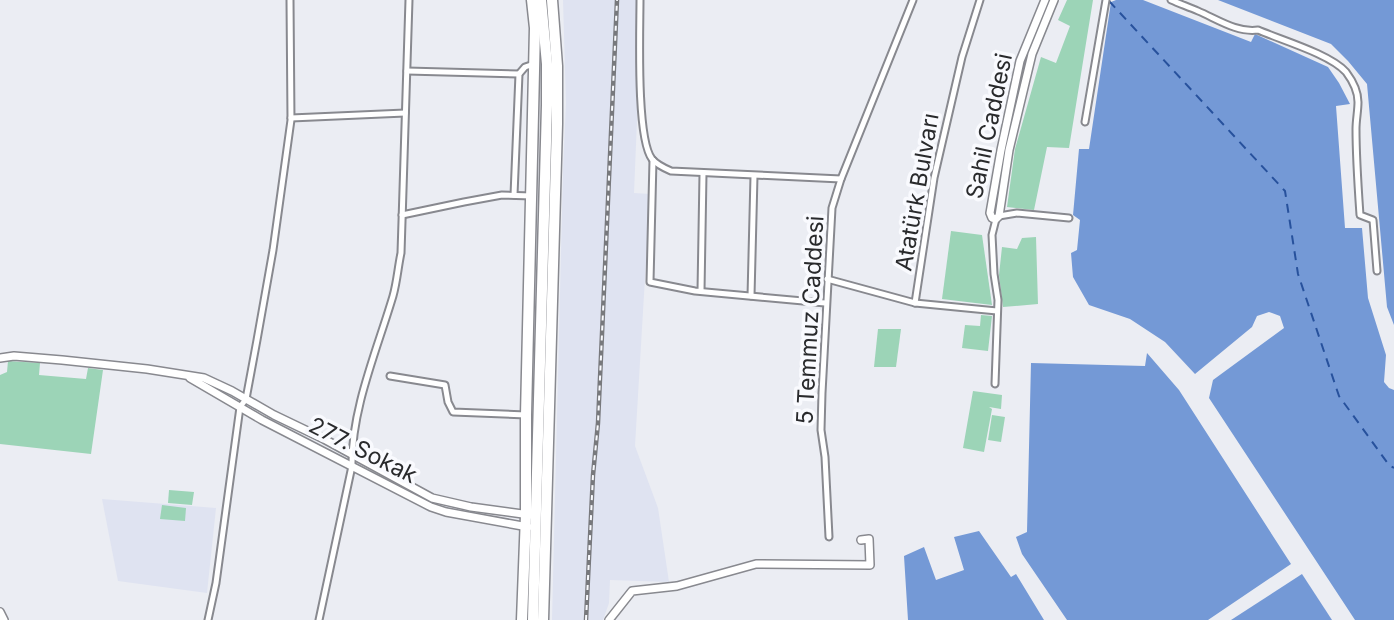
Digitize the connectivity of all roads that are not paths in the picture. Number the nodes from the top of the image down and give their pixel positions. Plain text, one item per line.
1 (290, 0) edge
2 (409, 0) edge
3 (532, 0) edge
4 (541, 0) edge
5 (553, 0) edge
6 (640, 0) edge
7 (913, 0) edge
8 (980, 0) edge
9 (1045, 0) edge
10 (1054, 0) edge
11 (1106, 0) edge
12 (1171, 0) edge
13 (535, 64) junction
14 (407, 71) junction
15 (519, 74) junction
16 (405, 113) junction
17 (291, 118) junction
18 (1084, 122) dead end
19 (653, 160) junction
20 (703, 174) junction
21 (754, 176) junction
22 (841, 179) junction
23 (514, 195) junction
24 (532, 196) junction
25 (402, 215) junction
26 (998, 218) junction
27 (1069, 218) dead end
28 (1377, 271) dead end
29 (827, 279) junction
30 (701, 291) junction
31 (751, 296) junction
32 (825, 303) junction
33 (915, 303) junction
34 (997, 311) junction
35 (0, 358) edge
36 (184, 374) junction
37 (390, 376) dead end
38 (995, 384) dead end
39 (246, 399) junction
40 (240, 407) junction
41 (526, 415) junction
42 (352, 454) junction
43 (352, 466) junction
44 (531, 516) junction
45 (531, 528) junction
46 (830, 537) dead end
47 (861, 540) dead end
48 (0, 612) edge
49 (4, 620) edge
50 (208, 620) edge
51 (318, 620) edge
52 (522, 620) edge
53 (533, 620) edge
54 (543, 620) edge
55 (609, 620) edge

1 - 17 street
2 - 14 street
3 - 13 highway
4 - 44 highway
5 - 54 highway
6 - 19 street
7 - 22 street, 5 Temmuz Caddesi
8 - 33 street, Atatürk Bulvarı
9 - 26 street, Sahil Caddesi
10 - 26 street, Sahil Caddesi
11 - 18 street
12 - 28 street
13 - 15 street
13 - 24 highway
14 - 15 street
14 - 16 street
15 - 23 street
16 - 17 street
16 - 25 street
17 - 39 street
19 - 20 street
19 - 30 street
20 - 21 street
20 - 30 street
21 - 22 street
21 - 31 street
22 - 29 street, 5 Temmuz Caddesi
23 - 24 street
23 - 25 street
24 - 41 highway
25 - 42 street
26 - 27 street
26 - 34 street, Sahil Caddesi
29 - 32 street, 5 Temmuz Caddesi
29 - 33 street, Atatürk Bulvarı
30 - 31 street
31 - 32 street
32 - 46 street, 5 Temmuz Caddesi
33 - 34 street
34 - 38 street, Sahil Caddesi
35 - 36 street, 277. Sokak
36 - 39 street, 277. Sokak
36 - 40 street, 277. Sokak
37 - 41 street
39 - 40 street
39 - 42 street, 277. Sokak
40 - 43 street, 277. Sokak
40 - 50 street
41 - 44 highway
42 - 43 street
42 - 44 street, 277. Sokak
43 - 45 street, 277. Sokak
43 - 51 street
44 - 45 highway
45 - 52 highway
45 - 53 highway
47 - 55 street
48 - 49 street

